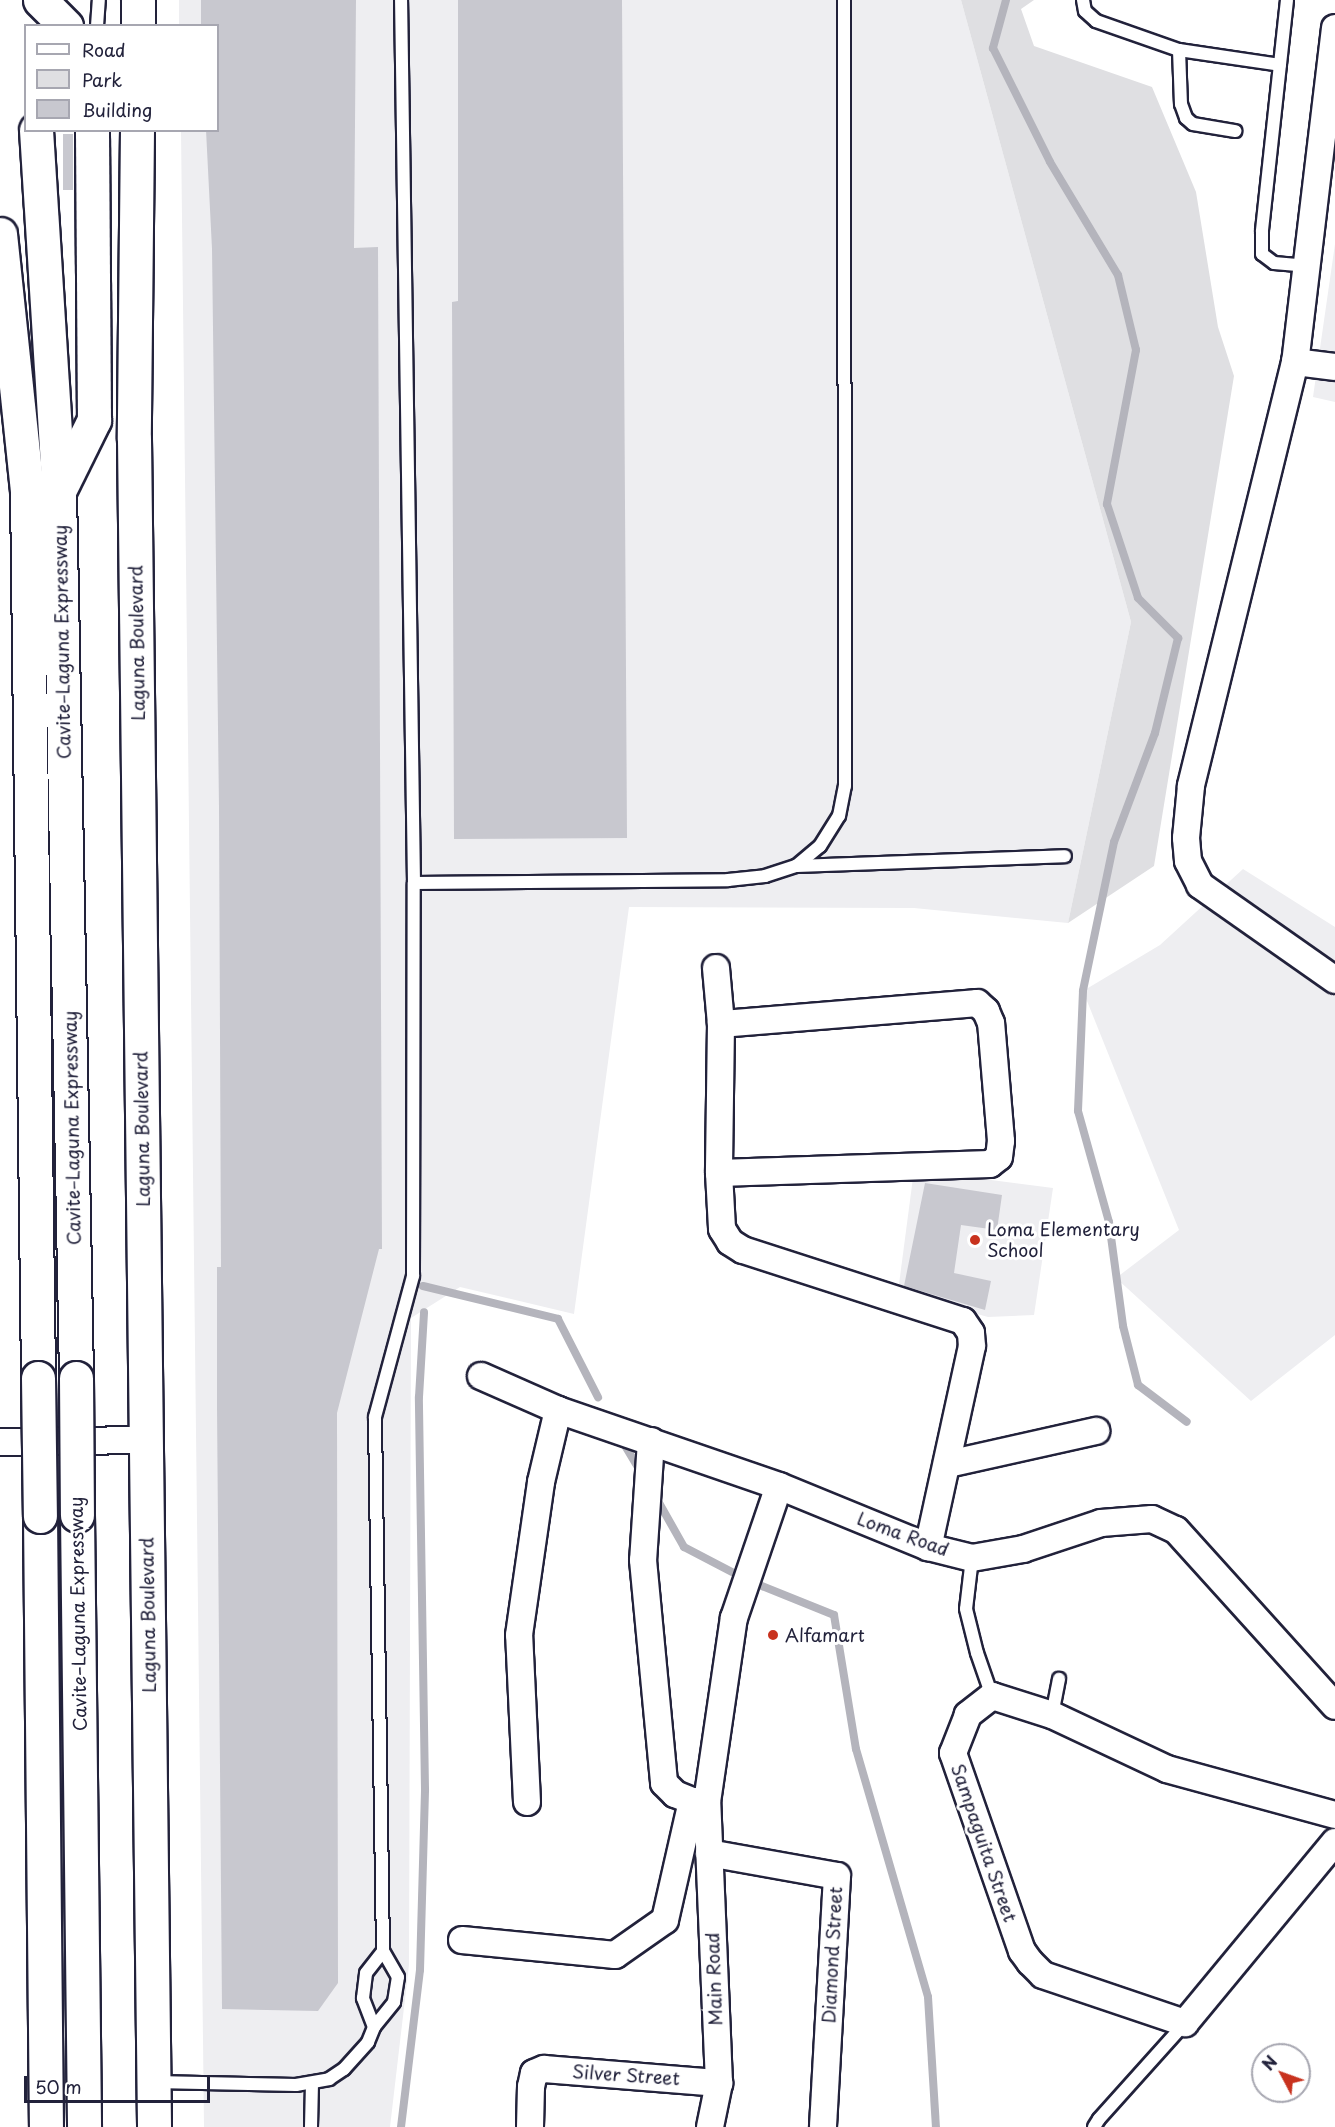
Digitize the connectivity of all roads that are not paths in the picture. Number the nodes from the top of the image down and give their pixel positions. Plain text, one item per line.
1 (28, 0) edge
2 (40, 0) edge
3 (99, 0) edge
4 (138, 0) edge
5 (401, 0) edge
6 (844, 0) edge
7 (1083, 0) edge
8 (1287, 0) edge
9 (29, 24) edge
10 (64, 24) edge
11 (97, 24) edge
12 (138, 24) edge
13 (1335, 28) edge
14 (1179, 50) junction
15 (1280, 65) junction
16 (1235, 131) dead end
17 (36, 132) edge
18 (92, 132) edge
19 (137, 132) edge
20 (0, 234) edge
21 (1306, 266) junction
22 (1295, 362) junction
23 (1335, 367) edge
24 (59, 491) junction
25 (1065, 856) dead end
26 (796, 866) junction
27 (414, 883) junction
28 (716, 968) dead end
29 (1335, 980) edge
30 (721, 1024) junction
31 (719, 1173) junction
32 (481, 1376) dead end
33 (558, 1410) junction
34 (1096, 1431) dead end
35 (146, 1440) junction
36 (651, 1441) junction
37 (0, 1442) edge
38 (948, 1464) junction
39 (779, 1486) junction
40 (928, 1547) junction
41 (972, 1558) junction
42 (1059, 1678) dead end
43 (993, 1696) junction
44 (1333, 1701) edge
45 (1052, 1715) junction
46 (527, 1802) dead end
47 (700, 1802) junction
48 (1335, 1815) edge
49 (709, 1842) junction
50 (1335, 1842) edge
51 (462, 1940) dead end
52 (383, 1951) junction
53 (1185, 2023) junction
54 (374, 2026) junction
55 (154, 2082) junction
56 (719, 2083) junction
57 (312, 2084) junction
58 (46, 2127) edge
59 (84, 2127) edge
60 (154, 2127) edge
61 (311, 2127) edge
62 (530, 2127) edge
63 (710, 2127) edge
64 (823, 2127) edge
65 (1094, 2127) edge

1 - 9 main road
2 - 10 main road
3 - 11 lane
4 - 12 main road
5 - 27 lane
6 - 26 lane
7 - 14 lane
8 - 15 lane
13 - 21 street
14 - 15 lane
14 - 16 lane
15 - 21 lane
17 - 24 main road, Cavite–Laguna Expressway
18 - 24 main road
19 - 35 main road, Laguna Boulevard
20 - 58 main road, Cavite–Laguna Expressway, bridge
21 - 22 street
22 - 23 street
22 - 29 street
24 - 59 main road, Cavite–Laguna Expressway, bridge
25 - 26 lane
26 - 27 lane
27 - 52 lane
28 - 30 street
30 - 31 street
30 - 31 street
31 - 38 street
32 - 33 street, Loma Road
33 - 36 street, Loma Road
33 - 46 street
34 - 38 street
35 - 37 street
35 - 55 main road, Laguna Boulevard
36 - 39 street, Loma Road
36 - 47 street
38 - 40 street
39 - 40 street, Loma Road
39 - 47 street
40 - 41 street, Loma Road
41 - 43 lane
41 - 44 street, Loma Road
42 - 45 lane
43 - 45 street
43 - 53 street, Sampaguita Street
45 - 48 street
47 - 49 street, Main Road
47 - 51 street
49 - 56 street, Main Road
49 - 64 street, Diamond Street
50 - 53 street
52 - 54 lane
52 - 54 lane
53 - 65 lane
54 - 57 lane
55 - 57 lane
55 - 60 main road, Laguna Boulevard
56 - 62 street, Silver Street
56 - 63 street, Main Road
57 - 61 lane

